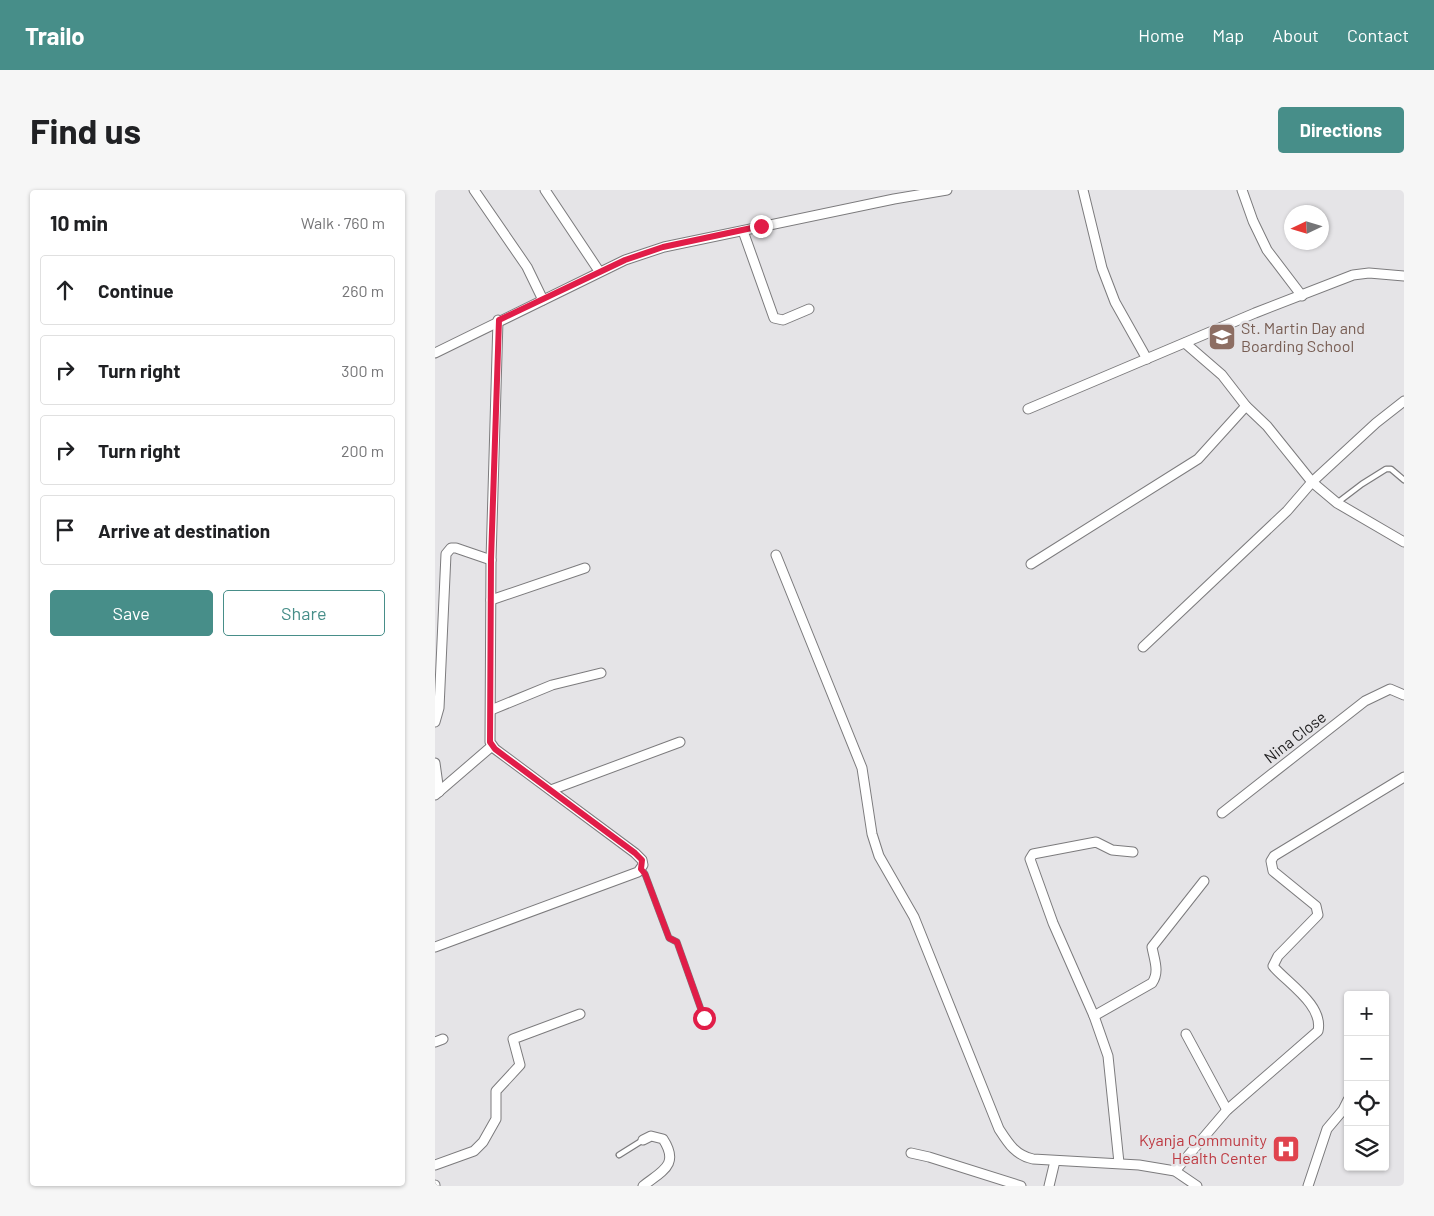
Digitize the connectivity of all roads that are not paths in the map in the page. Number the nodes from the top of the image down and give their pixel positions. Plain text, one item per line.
1 (474, 190) edge
2 (545, 190) edge
3 (947, 190) edge
4 (1083, 190) edge
5 (1242, 190) edge
6 (743, 231) junction
7 (599, 271) junction
8 (1404, 276) edge
9 (1302, 296) junction
10 (543, 300) junction
11 (809, 309) dead end
12 (499, 320) junction
13 (1185, 343) junction
14 (435, 352) edge
15 (1147, 359) junction
16 (1404, 401) edge
17 (1246, 406) junction
18 (1028, 410) dead end
19 (1404, 480) edge
20 (1312, 482) junction
21 (1337, 503) junction
22 (1404, 542) edge
23 (776, 556) dead end
24 (491, 560) junction
25 (1031, 564) dead end
26 (585, 568) dead end
27 (491, 600) junction
28 (1143, 647) dead end
29 (601, 673) dead end
30 (1404, 695) edge
31 (491, 710) junction
32 (435, 722) edge
33 (680, 742) dead end
34 (492, 746) junction
35 (435, 764) edge
36 (1404, 777) edge
37 (551, 790) junction
38 (437, 794) edge
39 (1222, 813) dead end
40 (1133, 852) dead end
41 (641, 869) junction
42 (1204, 882) dead end
43 (435, 947) edge
44 (580, 1014) dead end
45 (1094, 1016) junction
46 (704, 1018) dead end
47 (1186, 1034) dead end
48 (1344, 1108) edge
49 (1227, 1110) junction
50 (643, 1140) joint
51 (911, 1153) dead end
52 (619, 1155) dead end
53 (1055, 1161) junction
54 (1119, 1163) junction
55 (435, 1165) edge
56 (1175, 1170) junction
57 (643, 1186) edge
58 (1021, 1186) edge
59 (1048, 1186) edge
60 (1197, 1186) edge
61 (1309, 1186) edge

1 - 10 street
2 - 7 street
3 - 6 street
4 - 15 street
5 - 9 street
6 - 7 street
6 - 11 street
7 - 10 street
8 - 9 street
9 - 13 street
10 - 12 street
12 - 14 street
12 - 24 street
13 - 15 street
13 - 17 street
15 - 18 street
16 - 20 street
17 - 20 street
17 - 25 street
19 - 21 lane
20 - 21 street
20 - 28 street
21 - 22 street
23 - 53 street
24 - 27 street
24 - 32 street
26 - 27 street
27 - 31 street
29 - 31 street
30 - 39 street, Nina Close
31 - 34 street
33 - 37 street
34 - 37 street
34 - 38 street
35 - 38 street
36 - 49 street
37 - 41 street
40 - 45 street
41 - 43 street
41 - 46 lane
42 - 45 street
44 - 55 street
45 - 54 street
47 - 49 street
48 - 61 street
49 - 56 street
50 - 52 lane
50 - 57 street
51 - 58 street
53 - 54 street
53 - 59 street
54 - 56 street
56 - 60 street

